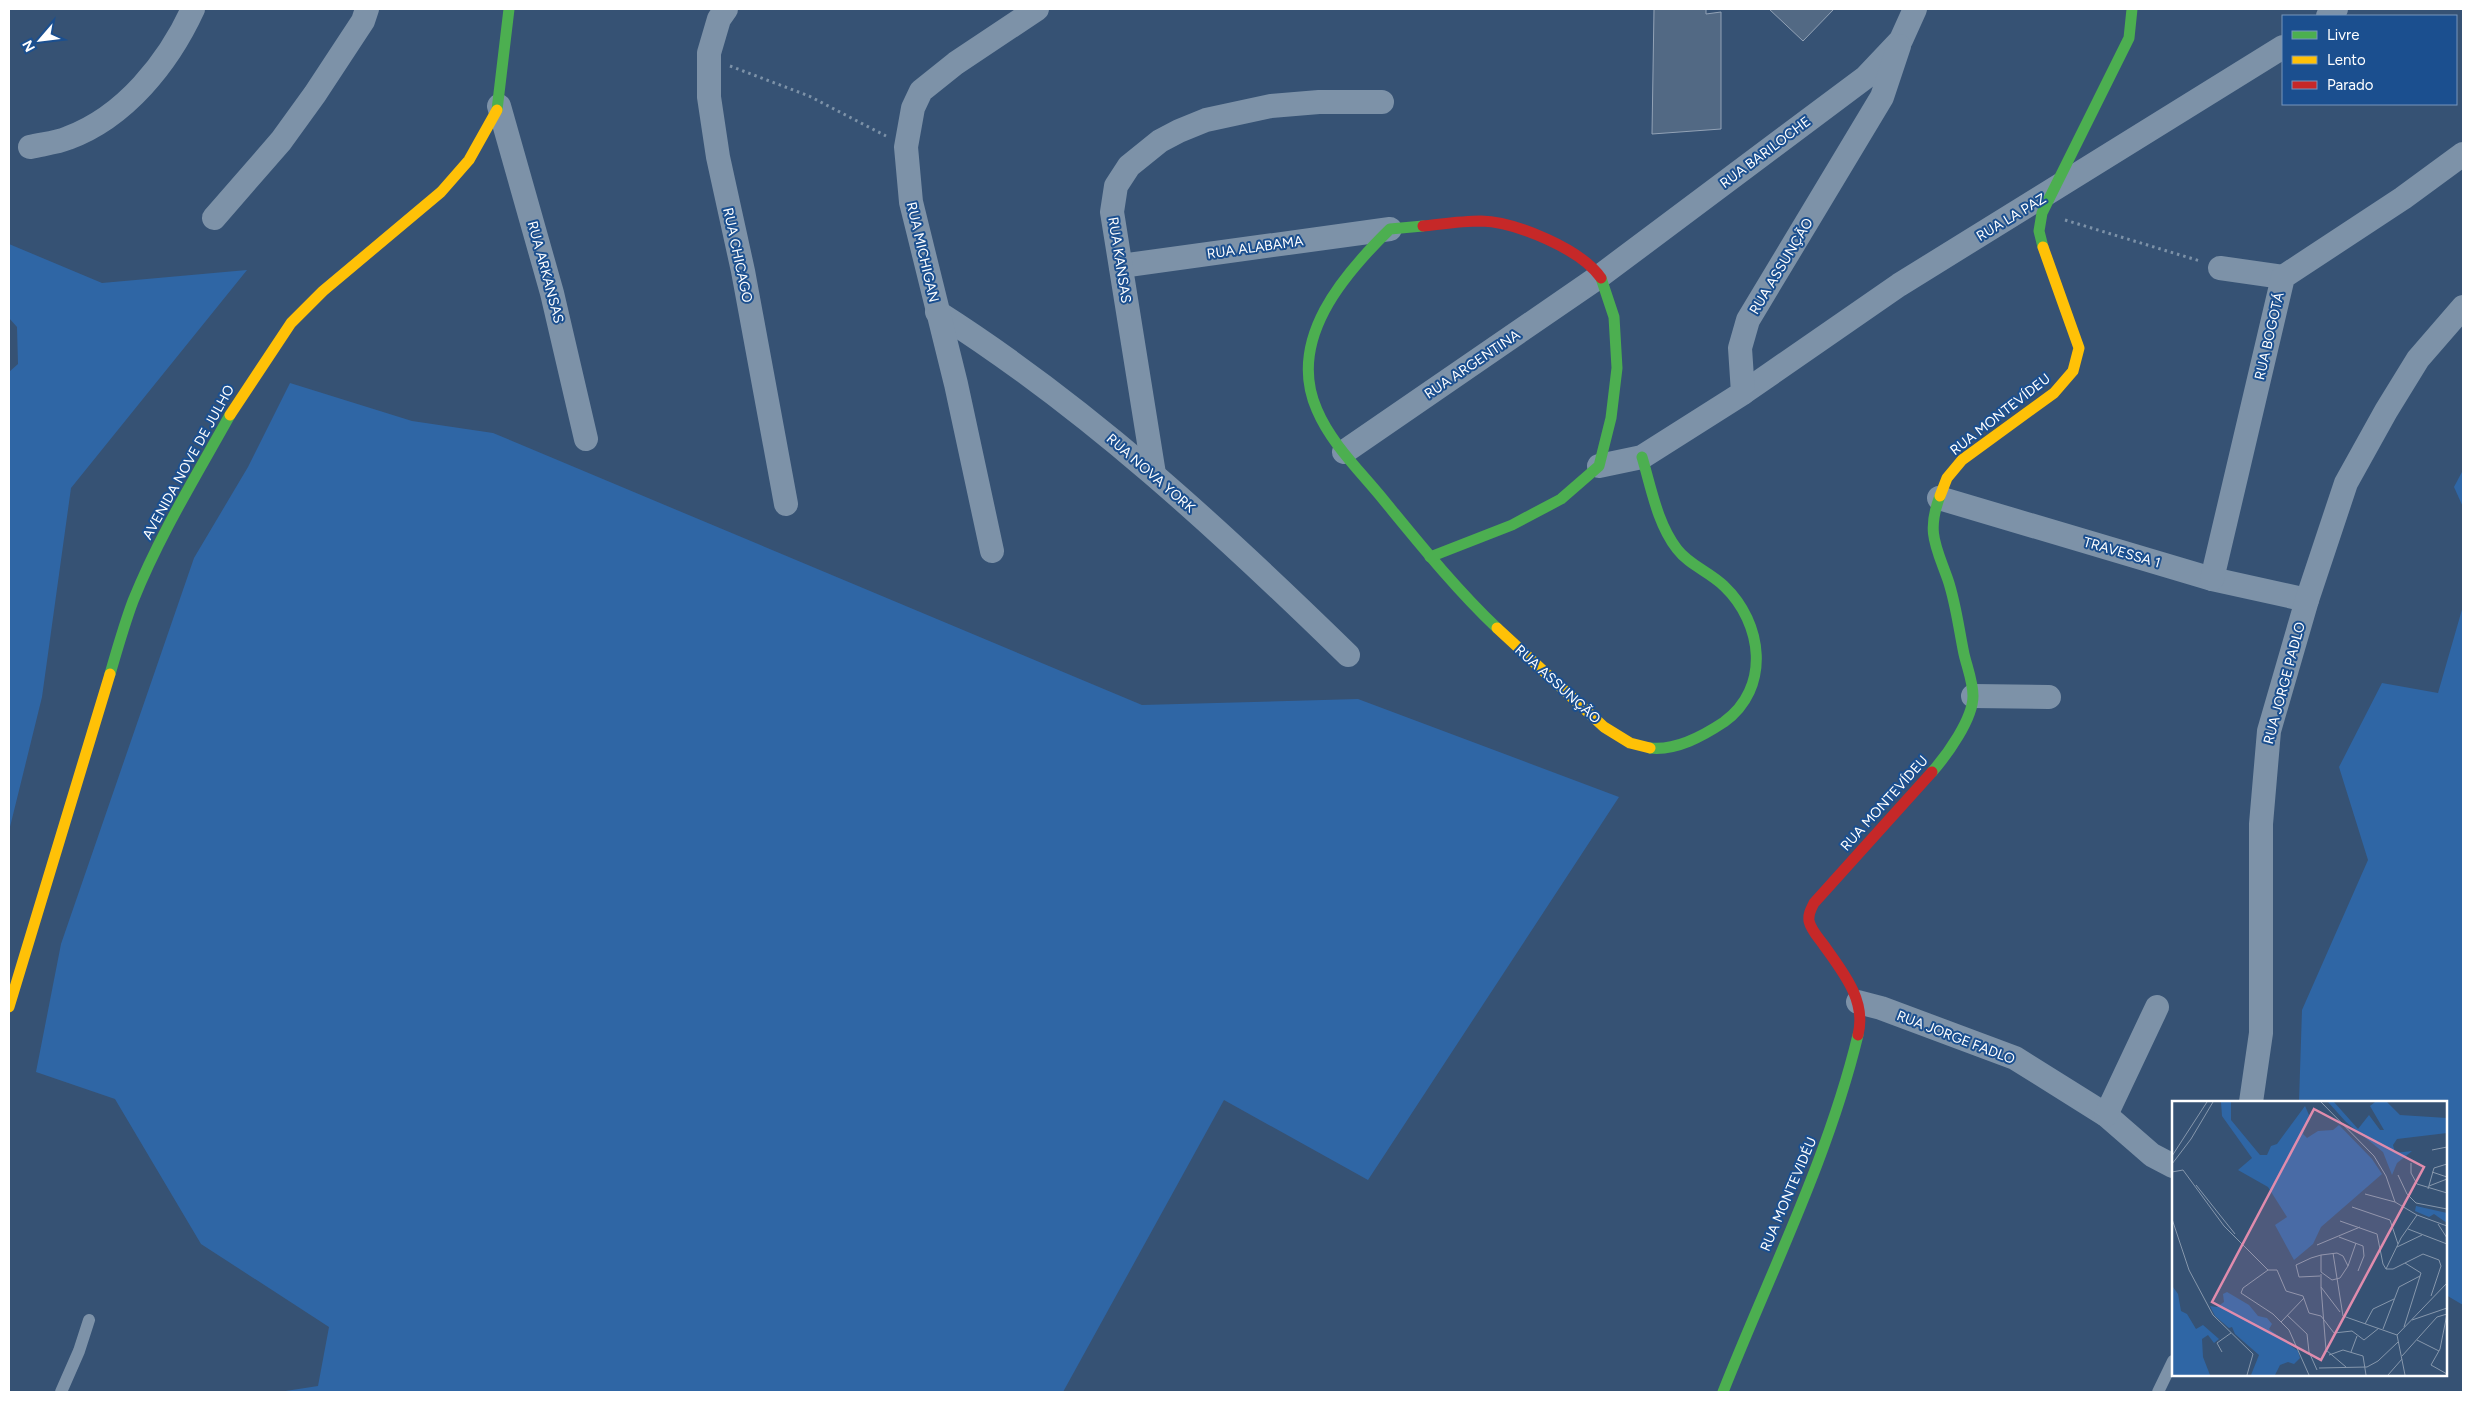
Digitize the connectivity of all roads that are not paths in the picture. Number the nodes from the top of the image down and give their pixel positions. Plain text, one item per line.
1 (193, 9) edge
2 (366, 9) edge
3 (509, 9) edge
4 (726, 9) edge
5 (1037, 9) edge
6 (2132, 9) edge
7 (1914, 11) edge
8 (1901, 40) junction
9 (2282, 48) edge
10 (1382, 102) dead end
11 (499, 106) junction
12 (30, 147) dead end
13 (2463, 154) edge
14 (2047, 203) junction
15 (214, 218) dead end
16 (1390, 228) junction
17 (1121, 266) junction
18 (2220, 268) road end
19 (1600, 276) junction
20 (2283, 277) junction
21 (2463, 307) edge
22 (937, 312) junction
23 (1743, 393) junction
24 (586, 439) dead end
25 (1344, 452) junction
26 (1642, 457) junction
27 (1600, 466) junction
28 (1154, 474) junction
29 (1939, 498) junction
30 (786, 504) dead end
31 (992, 551) dead end
32 (1430, 557) junction
33 (2212, 579) junction
34 (2307, 600) junction
35 (1348, 655) dead end
36 (1972, 696) junction
37 (2049, 697) dead end
38 (1858, 1002) junction
39 (9, 1007) edge
40 (2157, 1007) dead end
41 (2251, 1101) edge
42 (2106, 1115) junction
43 (2172, 1165) edge
44 (89, 1320) dead end
45 (2172, 1363) edge
46 (61, 1392) edge
47 (1723, 1392) edge
48 (2158, 1392) edge

1 - 12 street
2 - 15 street
3 - 11 street, AVENIDA NOVE DE JULHO
4 - 30 street, RUA CHICAGO
5 - 22 street, RUA MICHIGAN
6 - 14 street, RUA MONTEVÍDEU
7 - 8 street, RUA BARILOCHE
8 - 19 street, RUA BARILOCHE
8 - 23 street, RUA ASSUNÇÃO
9 - 14 street, RUA LA PAZ
10 - 17 street, RUA KANSAS
11 - 24 street, RUA ARKANSAS
11 - 39 street, AVENIDA NOVE DE JULHO
13 - 20 street, RUA BOGOTÁ
14 - 23 street, RUA LA PAZ
14 - 29 street, RUA MONTEVÍDEU
16 - 17 street, RUA ALABAMA
16 - 19 street
16 - 25 street, RUA ASSUNÇÃO
17 - 28 street, RUA KANSAS
18 - 20 street
19 - 25 street, RUA ARGENTINA
19 - 27 street
20 - 33 street, RUA BOGOTÁ
21 - 34 street, RUA JORGE PADLO
22 - 28 street, RUA NOVA YORK
22 - 31 street, RUA MICHIGAN
23 - 26 street
25 - 32 street, RUA ASSUNÇÃO
26 - 27 street
26 - 32 street, RUA ASSUNÇÃO
27 - 32 street
28 - 35 street, RUA NOVA YORK
29 - 33 street, TRAVESSA 1
29 - 36 street, RUA MONTEVÍDEU
33 - 34 street, TRAVESSA 1
34 - 41 street, RUA JORGE PADLO
36 - 37 street
36 - 38 street, RUA MONTEVÍDEU
38 - 42 street, RUA JORGE FADLO
38 - 47 street, RUA MONTEVIDÉU
40 - 42 street
42 - 43 street, RUA JORGE FADLO
44 - 46 lane
45 - 48 lane

